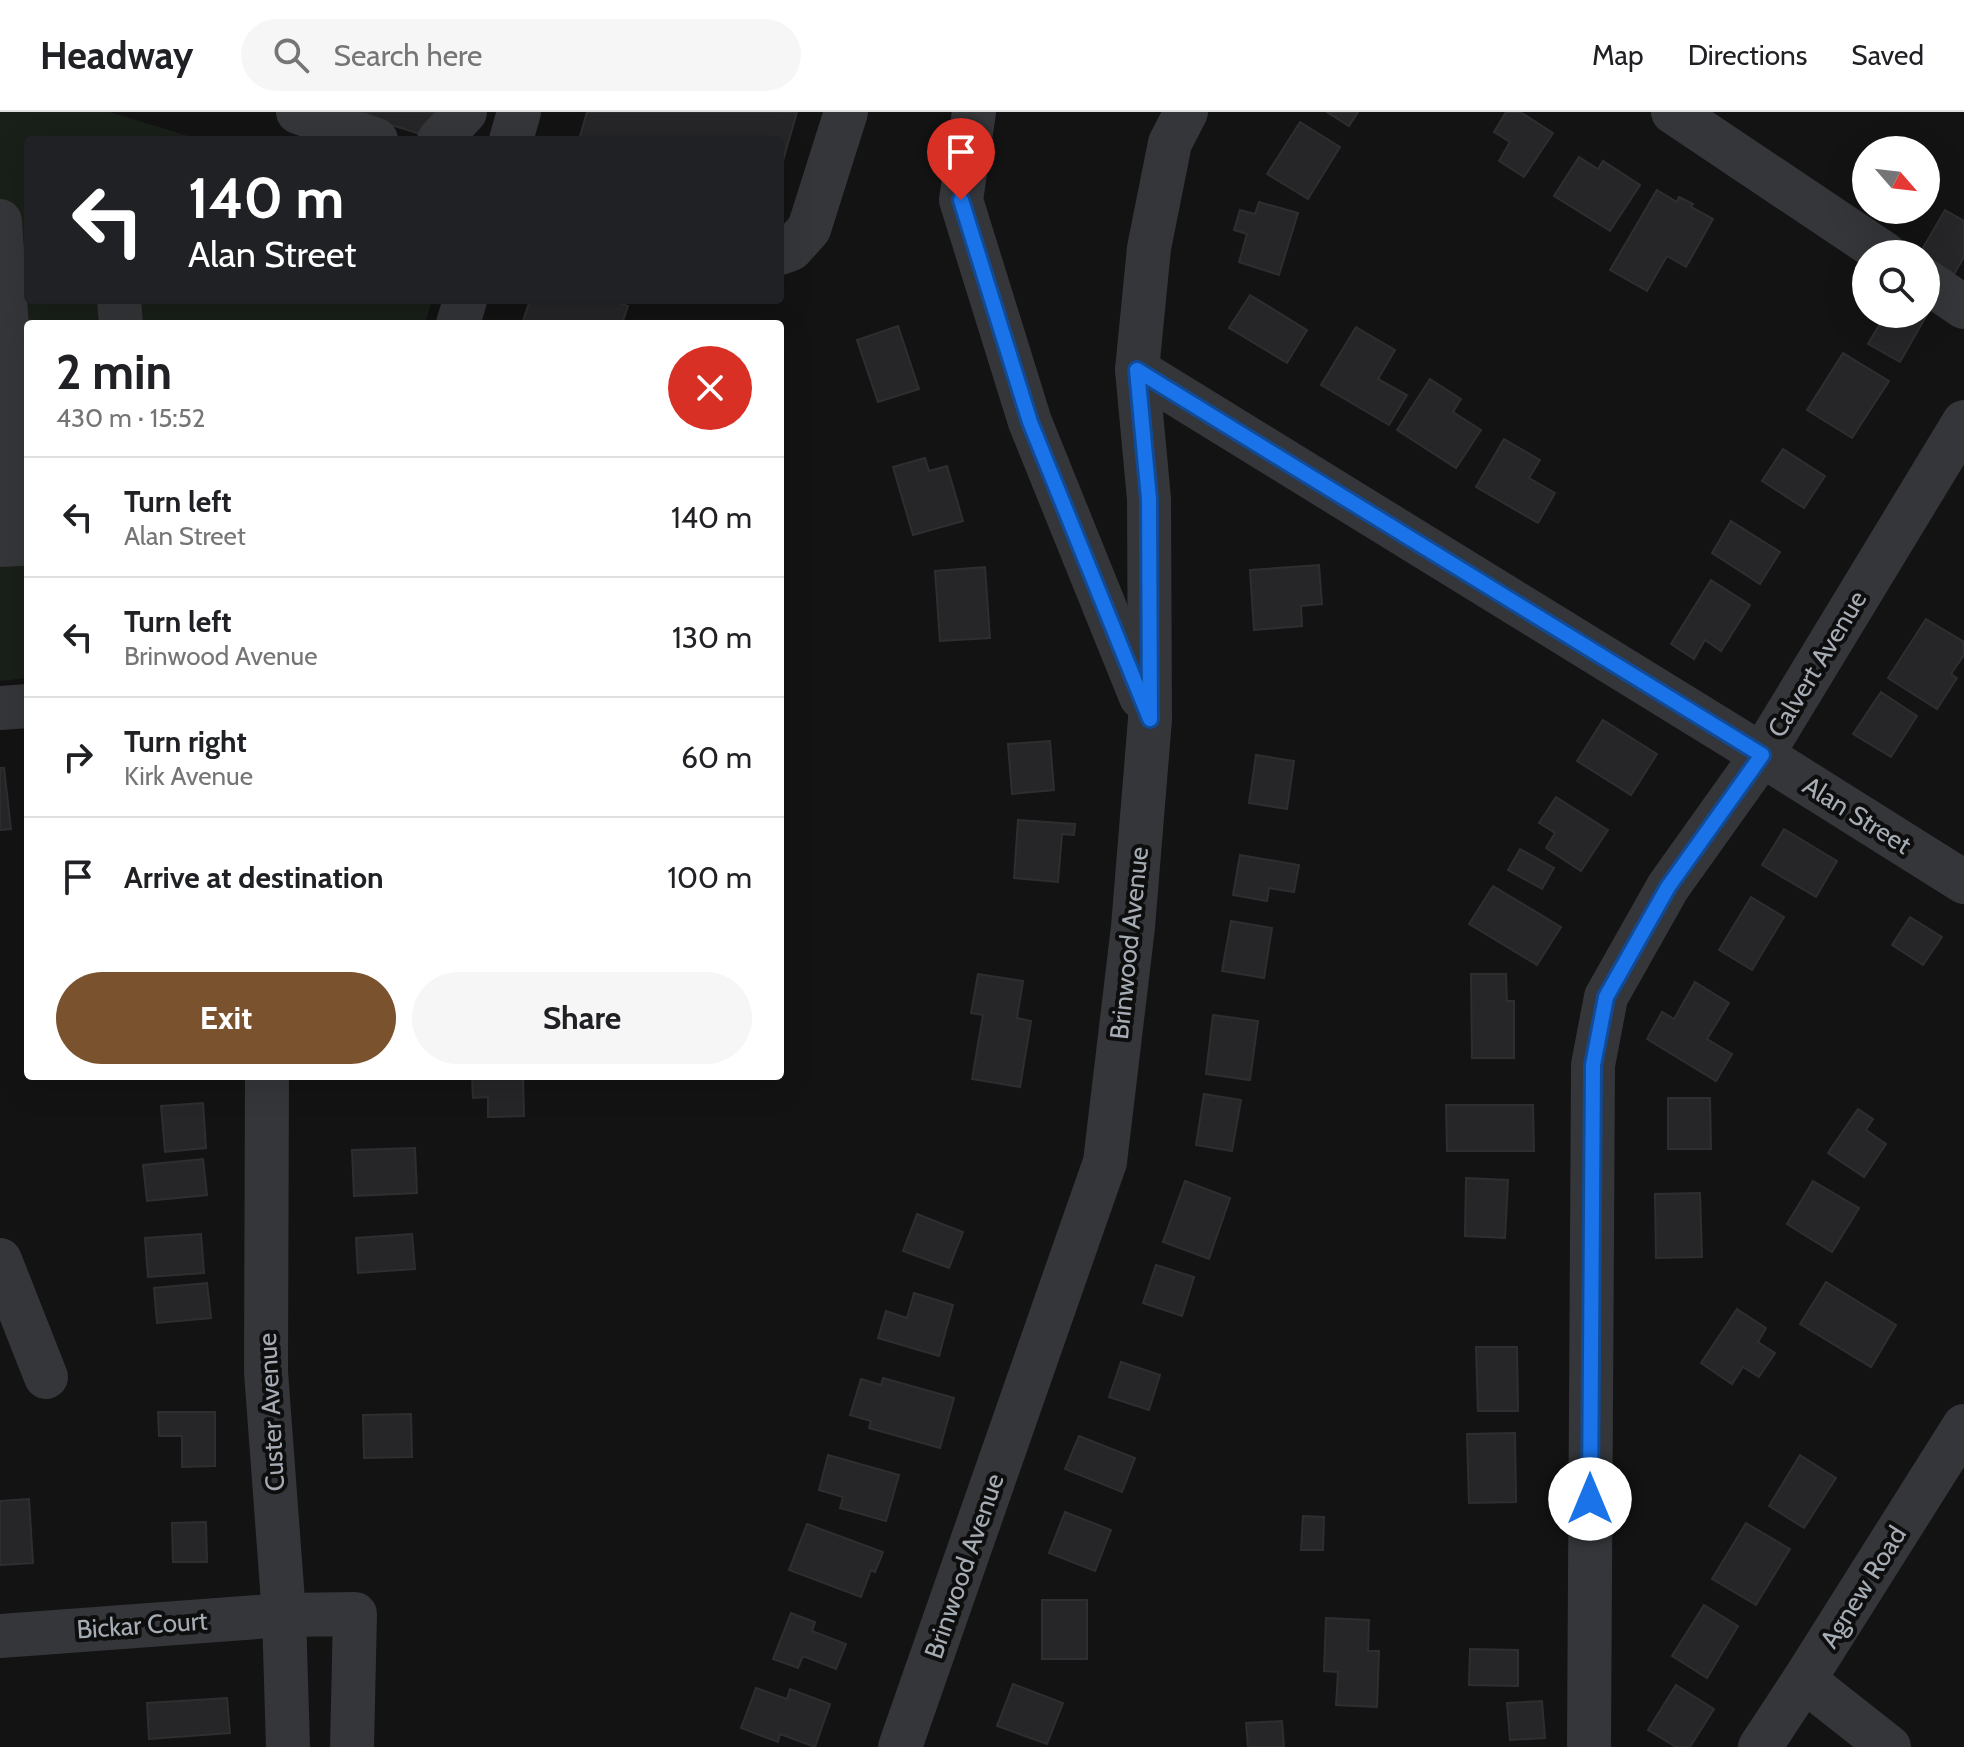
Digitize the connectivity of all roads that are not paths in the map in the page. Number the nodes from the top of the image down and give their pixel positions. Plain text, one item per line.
1 (298, 112) edge
2 (465, 112) edge
3 (846, 112) edge
4 (974, 112) edge
5 (1186, 112) edge
6 (1673, 112) edge
7 (365, 136) edge
8 (443, 136) edge
9 (0, 221) edge
10 (1864, 240) edge
11 (784, 252) edge
12 (1940, 291) edge
13 (1964, 307) edge
14 (1137, 370) junction
15 (20, 402) edge
16 (1964, 422) edge
17 (0, 545) edge
18 (24, 706) edge
19 (0, 708) edge
20 (1150, 719) junction
21 (1762, 755) junction
22 (1964, 882) edge
23 (267, 1080) edge
24 (0, 1260) edge
25 (46, 1377) dead end
26 (1964, 1426) edge
27 (284, 1615) junction
28 (0, 1636) edge
29 (1804, 1680) junction
30 (352, 1734) edge
31 (288, 1735) edge
32 (900, 1747) edge
33 (1589, 1747) edge
34 (1760, 1747) edge
35 (1889, 1747) edge

1 - 7 street
2 - 8 street
3 - 11 street
4 - 20 street
5 - 14 street, Brinwood Avenue
6 - 10 street
9 - 15 street
12 - 13 street
14 - 20 street, Brinwood Avenue
14 - 21 street, Alan Street
15 - 17 street
16 - 21 street, Calvert Avenue
18 - 19 street
20 - 32 street, Brinwood Avenue
21 - 22 street, Alan Street
21 - 33 street, Calvert Avenue
23 - 27 street, Custer Avenue
24 - 25 street
26 - 29 street, Agnew Road
27 - 28 street, Bickar Court
27 - 30 street, Bickar Court
27 - 31 street, Custer Avenue
29 - 34 street, Agnew Road
29 - 35 street
30 - 31 street

